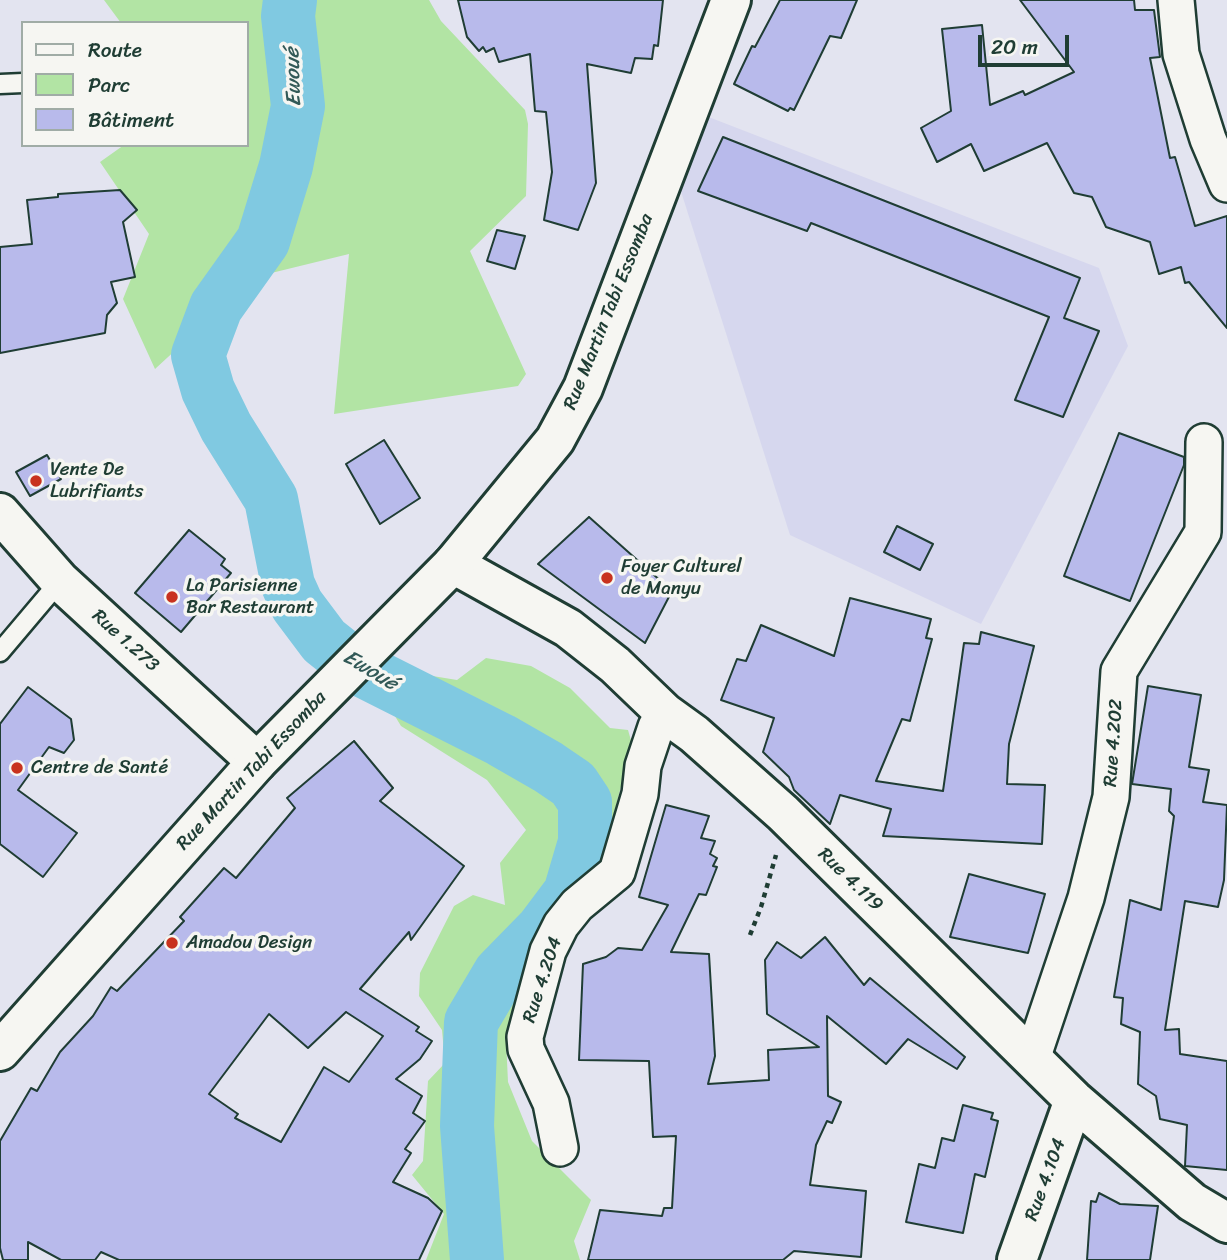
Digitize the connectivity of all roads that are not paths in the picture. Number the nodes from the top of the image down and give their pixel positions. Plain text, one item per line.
1 (731, 0) edge
2 (1176, 0) edge
3 (21, 83) edge
4 (0, 84) edge
5 (1227, 184) edge
6 (1204, 442) dead end
7 (0, 513) edge
8 (453, 564) junction
9 (60, 581) junction
10 (0, 652) edge
11 (665, 713) junction
12 (257, 762) junction
13 (0, 1051) edge
14 (1033, 1056) junction
15 (1074, 1100) junction
16 (561, 1148) dead end
17 (1227, 1223) edge
18 (1017, 1260) edge

1 - 8 main road, Rue Martin Tabi Essomba
2 - 5 street
3 - 4 lane
6 - 14 street, Rue 4.202
7 - 9 main road, Rue 1.273
8 - 11 main road, Rue 4.119
8 - 12 main road, Rue Martin Tabi Essomba
9 - 10 lane
9 - 12 main road, Rue 1.273
11 - 14 main road, Rue 4.119
11 - 16 street, Rue 4.204
12 - 13 main road, Rue Martin Tabi Essomba
14 - 15 main road, Rue 4.119
15 - 17 main road, Rue 4.119
15 - 18 main road, Rue 4.104

